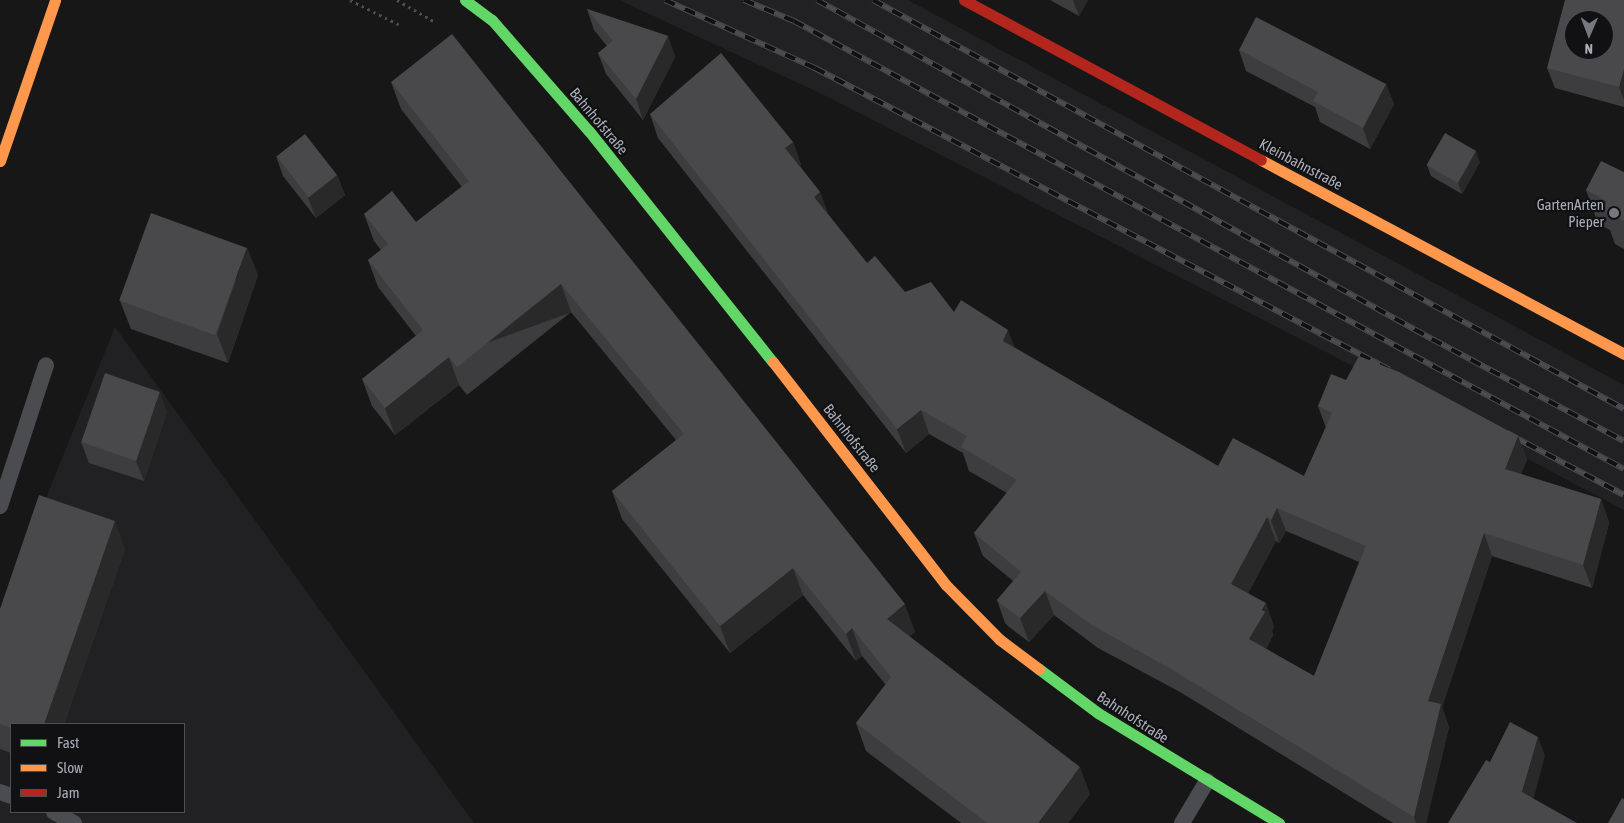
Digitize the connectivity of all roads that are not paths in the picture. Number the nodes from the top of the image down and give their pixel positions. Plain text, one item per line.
1 (56, 0) edge
2 (465, 0) edge
3 (964, 0) edge
4 (0, 160) edge
5 (1624, 354) edge
6 (46, 365) dead end
7 (0, 506) edge
8 (1207, 781) junction
9 (56, 813) edge
10 (74, 823) edge
11 (1182, 823) edge
12 (1279, 823) edge

1 - 4 street
2 - 8 street, Bahnhofstraße
3 - 5 street, Kleinbahnstraße
6 - 7 lane
8 - 11 lane
8 - 12 street, Bahnhofstraße
9 - 10 lane

